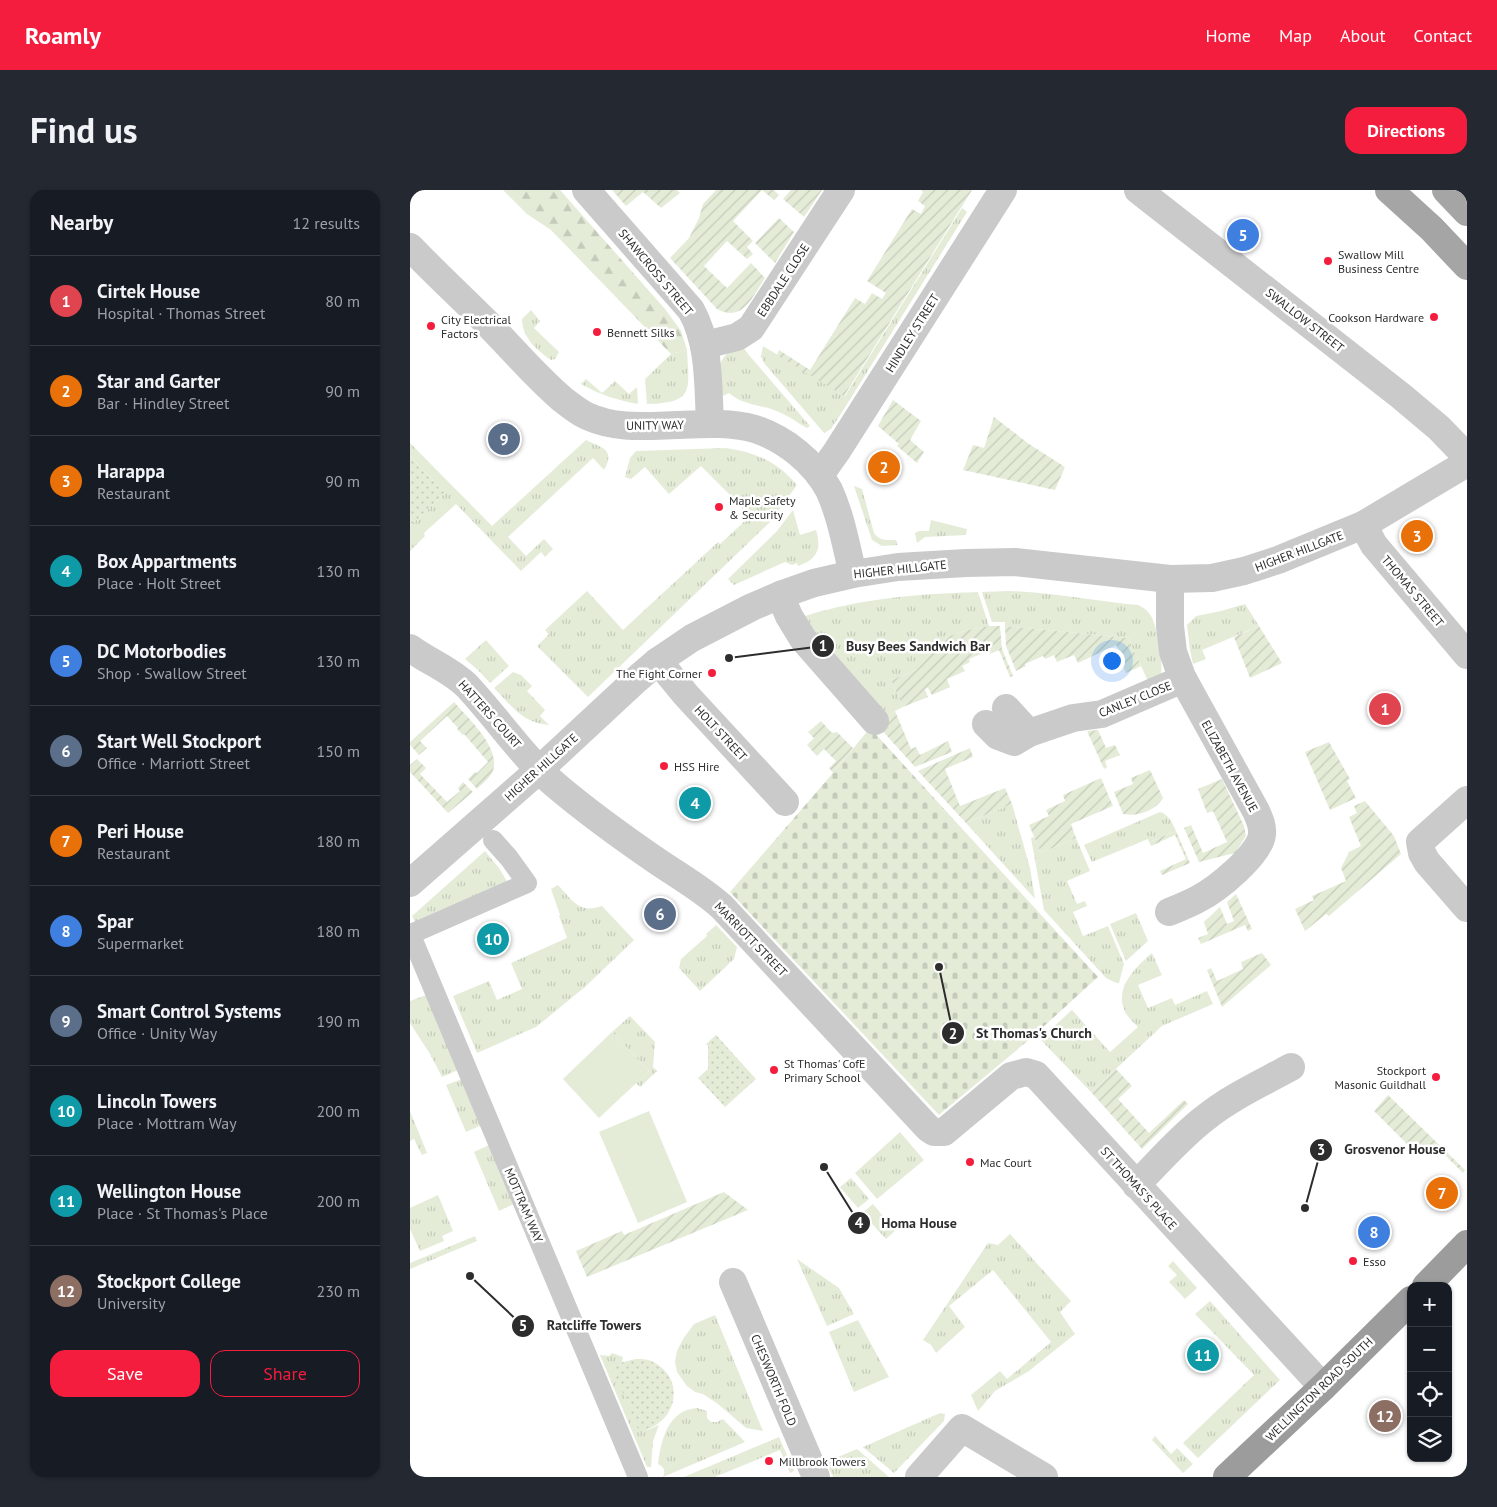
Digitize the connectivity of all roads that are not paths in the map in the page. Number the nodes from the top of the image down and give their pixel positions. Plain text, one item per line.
1 (586, 190) edge
2 (841, 190) edge
3 (1003, 190) edge
4 (1138, 190) edge
5 (1389, 190) edge
6 (1446, 190) edge
7 (1467, 212) edge
8 (410, 246) edge
9 (1467, 266) edge
10 (705, 345) junction
11 (710, 424) junction
12 (1467, 457) edge
13 (1467, 463) edge
14 (820, 475) junction
15 (1363, 525) junction
16 (853, 574) junction
17 (1170, 579) junction
18 (780, 595) junction
19 (410, 648) edge
20 (1467, 655) edge
21 (658, 662) junction
22 (1183, 679) junction
23 (996, 716) dead end
24 (875, 721) dead end
25 (539, 770) junction
26 (1467, 800) edge
27 (786, 802) dead end
28 (493, 840) dead end
29 (410, 883) edge
30 (1467, 908) edge
31 (1170, 912) dead end
32 (410, 934) edge
33 (1291, 1068) dead end
34 (939, 1134) joint
35 (1136, 1185) junction
36 (1467, 1244) edge
37 (733, 1282) dead end
38 (1430, 1282) edge
39 (1407, 1304) edge
40 (1323, 1387) junction
41 (638, 1477) edge
42 (816, 1477) edge
43 (919, 1477) edge
44 (1044, 1477) edge
45 (1227, 1477) edge

1 - 10 street, SHAWCROSS STREET
2 - 10 street, EBBDALE CLOSE
3 - 14 street, HINDLEY STREET
4 - 12 street, SWALLOW STREET
5 - 9 main road
6 - 7 main road
8 - 11 street, UNITY WAY
10 - 11 street, SHAWCROSS STREET
11 - 14 street, UNITY WAY
13 - 15 street, HIGHER HILLGATE
14 - 16 street, UNITY WAY
15 - 17 street, HIGHER HILLGATE
15 - 20 street, THOMAS STREET
16 - 17 street, HIGHER HILLGATE
16 - 18 street, HIGHER HILLGATE
17 - 22 street, ELIZABETH AVENUE
18 - 21 street, HIGHER HILLGATE
18 - 24 street
19 - 25 street, HATTERS COURT
21 - 25 street, HIGHER HILLGATE
21 - 27 street, HOLT STREET
22 - 23 street, CANLEY CLOSE
22 - 31 street, ELIZABETH AVENUE
25 - 29 street, HIGHER HILLGATE
25 - 34 street, MARRIOTT STREET
26 - 30 street
28 - 32 street
32 - 41 street, MOTTRAM WAY
33 - 35 street
34 - 35 street, ST THOMAS'S PLACE
35 - 40 street, ST THOMAS'S PLACE
36 - 38 highway
37 - 42 street, CHESWORTH FOLD
39 - 40 highway, WELLINGTON ROAD SOUTH
40 - 45 highway, WELLINGTON ROAD SOUTH
43 - 44 street

